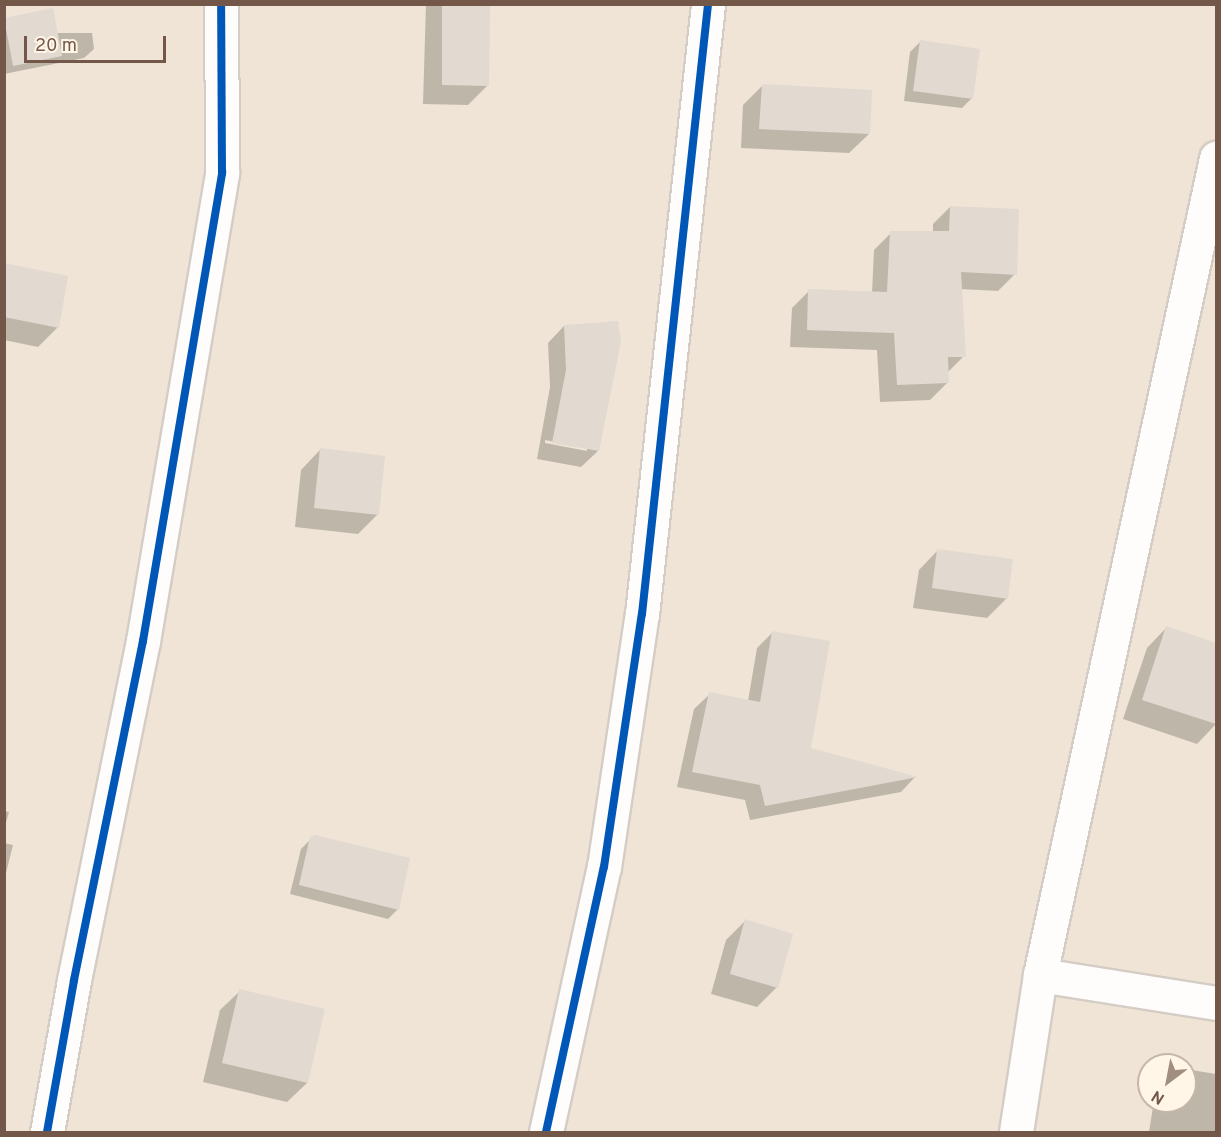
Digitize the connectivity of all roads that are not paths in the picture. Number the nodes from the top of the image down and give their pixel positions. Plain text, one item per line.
1 (221, 4) edge
2 (708, 4) edge
3 (1216, 158) edge
4 (1040, 975) junction
5 (1216, 1003) edge
6 (47, 1132) edge
7 (546, 1132) edge
8 (1016, 1132) edge

1 - 6 street
2 - 7 street
3 - 4 street
4 - 5 street
4 - 8 street

